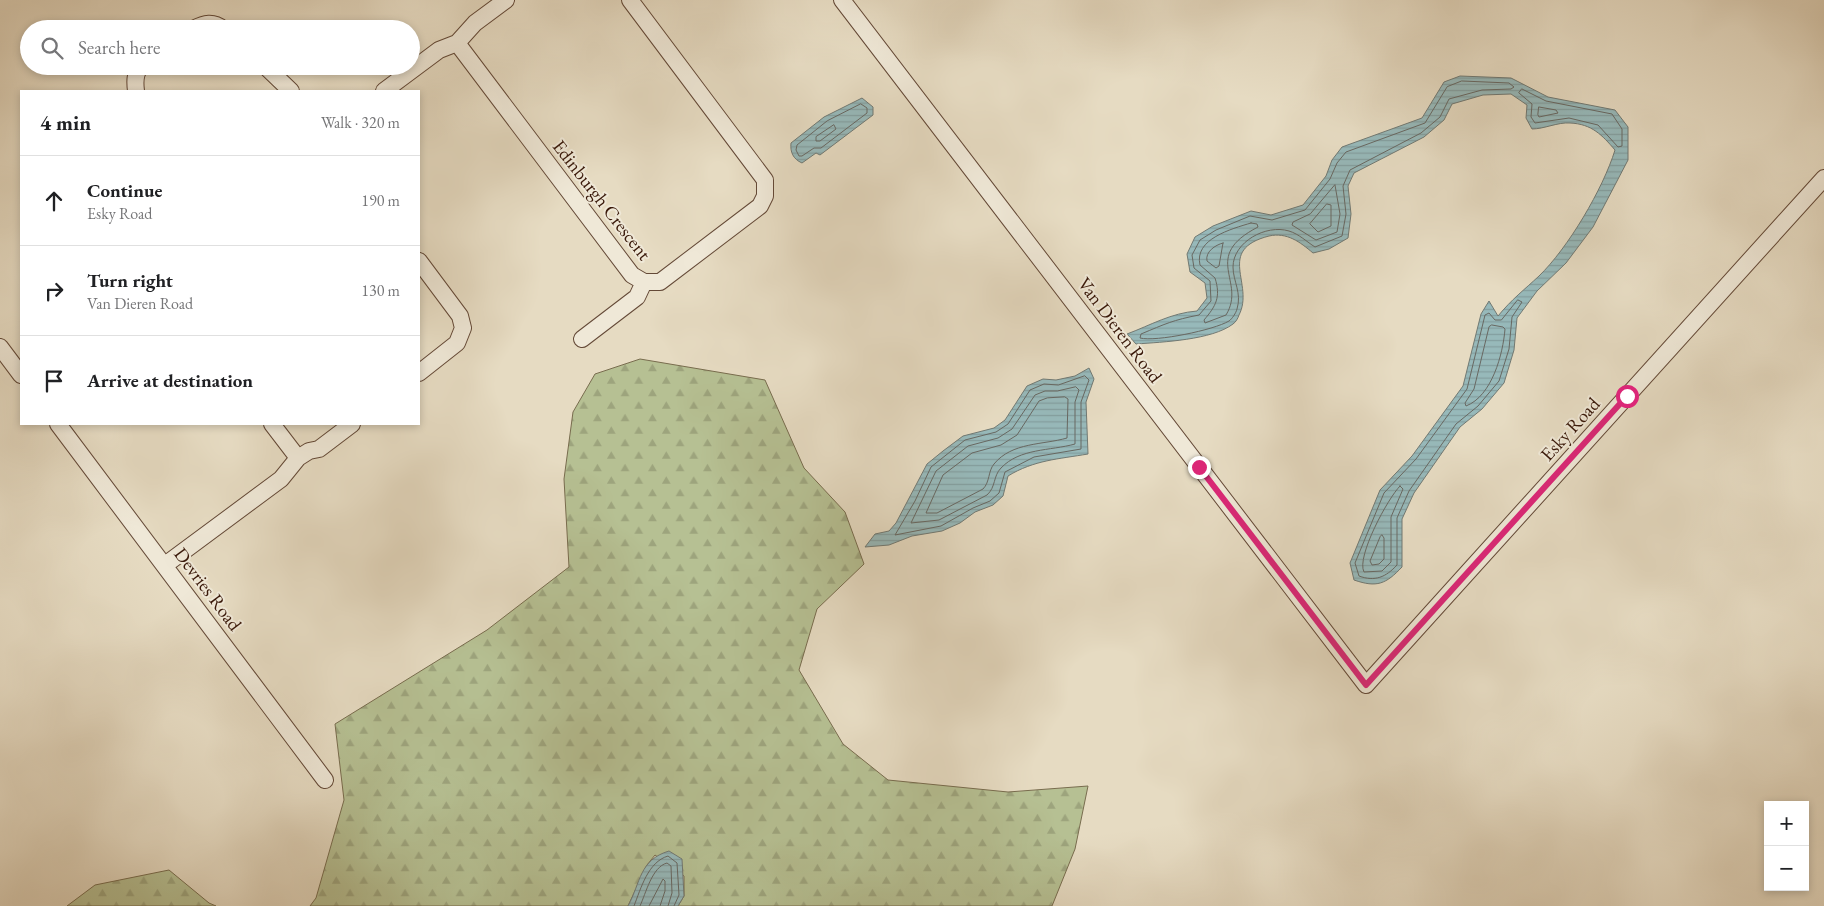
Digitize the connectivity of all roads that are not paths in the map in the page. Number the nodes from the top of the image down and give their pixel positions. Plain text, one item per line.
1 (506, 0) edge
2 (630, 0) edge
3 (842, 0) edge
4 (456, 43) junction
5 (420, 64) edge
6 (137, 75) edge
7 (274, 75) edge
8 (405, 75) edge
9 (136, 90) edge
10 (290, 90) edge
11 (385, 90) edge
12 (1824, 178) edge
13 (420, 261) edge
14 (644, 282) junction
15 (582, 339) dead end
16 (0, 347) edge
17 (420, 372) edge
18 (20, 374) edge
19 (59, 425) edge
20 (273, 425) edge
21 (351, 425) edge
22 (298, 458) junction
23 (165, 565) junction
24 (1366, 685) joint
25 (325, 780) dead end

1 - 4 street
2 - 14 street, Edinburgh Crescent
3 - 24 street, Van Dieren Road
4 - 5 street
4 - 14 street, Edinburgh Crescent
6 - 9 street
7 - 10 street
8 - 11 street
12 - 24 street, Esky Road
13 - 17 street
14 - 15 street
16 - 18 street
19 - 23 street, Devries Road
20 - 22 street
21 - 22 street
22 - 23 street
23 - 25 street, Devries Road

